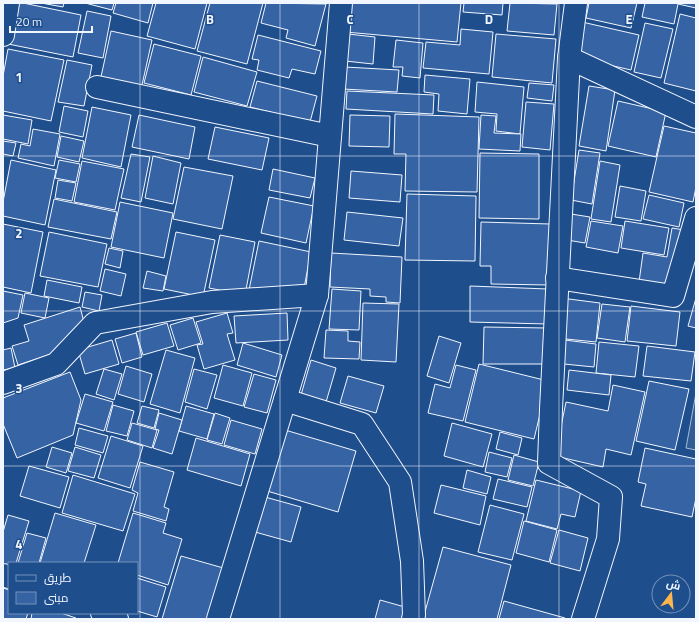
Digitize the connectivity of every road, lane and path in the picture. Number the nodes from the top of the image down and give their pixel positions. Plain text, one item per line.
1 (8, 3) edge
2 (341, 3) edge
3 (576, 3) edge
4 (3, 35) edge
5 (569, 58) junction
6 (97, 87) dead end
7 (696, 117) edge
8 (330, 136) junction
9 (696, 218) edge
10 (557, 278) junction
11 (317, 295) junction
12 (3, 383) edge
13 (285, 400) junction
14 (104, 614) edge
15 (117, 619) edge
16 (218, 619) edge
17 (413, 619) edge
18 (582, 619) edge

1 - 4 street
2 - 8 street
3 - 5 street
5 - 7 street
5 - 10 street
6 - 8 street
8 - 11 street
9 - 10 street
10 - 18 street
11 - 12 street
11 - 13 street
13 - 16 street
13 - 17 street
14 - 15 street

